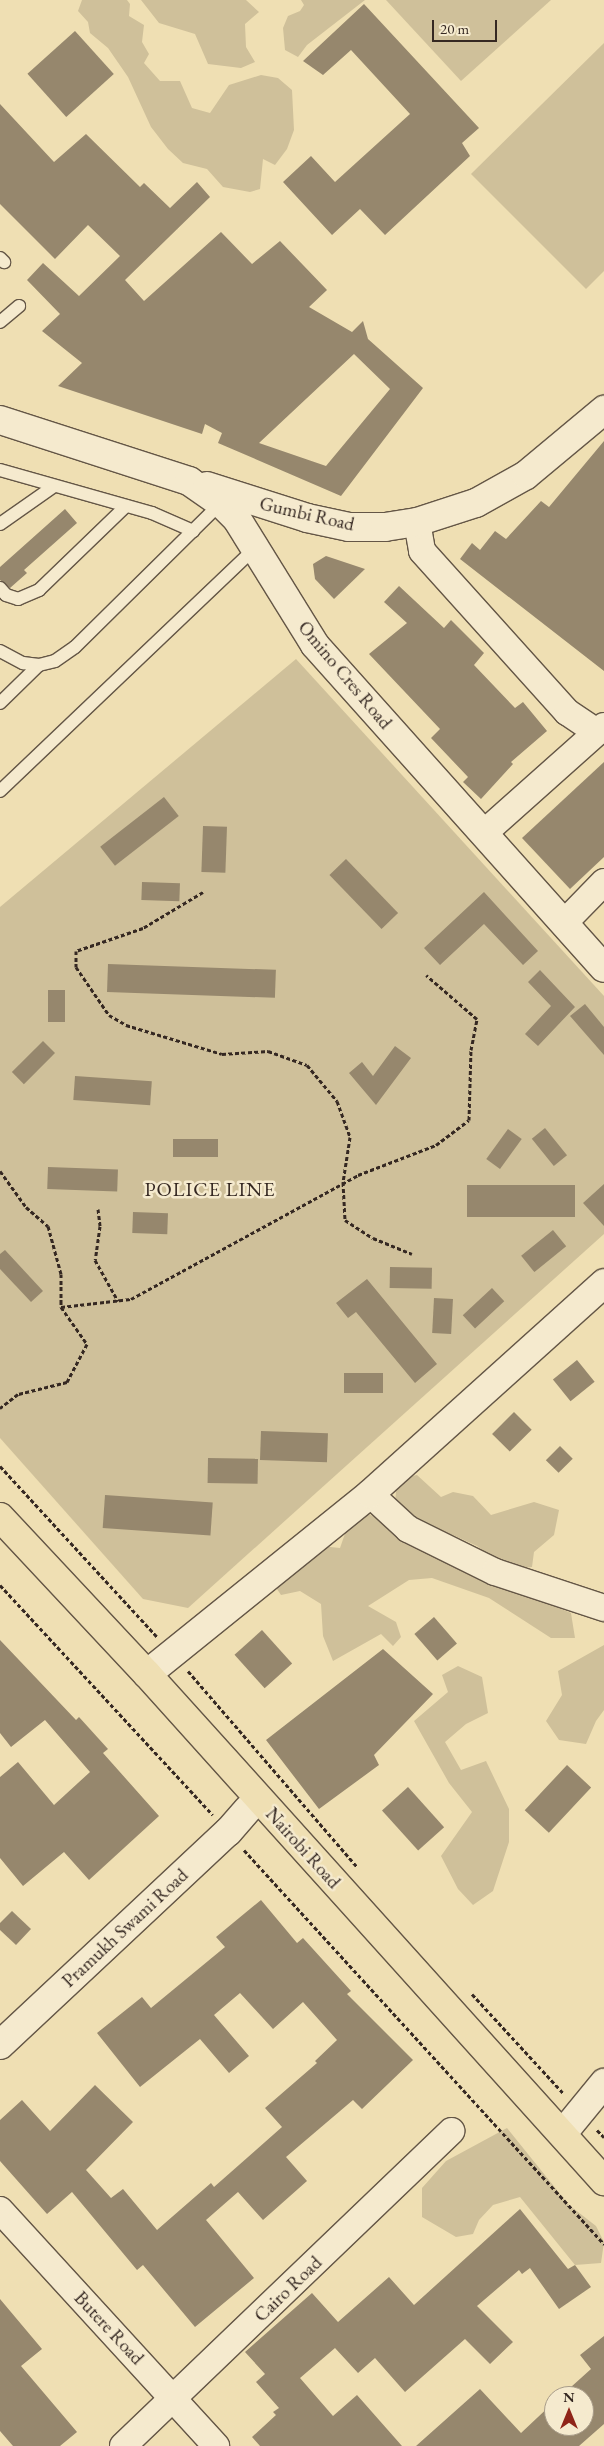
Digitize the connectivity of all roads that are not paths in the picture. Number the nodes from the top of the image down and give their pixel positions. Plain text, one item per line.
1 (19, 306) dead end
2 (0, 322) edge
3 (604, 410) edge
4 (0, 420) edge
5 (0, 470) edge
6 (189, 481) junction
7 (54, 486) junction
8 (221, 503) junction
9 (126, 506) junction
10 (417, 522) junction
11 (0, 524) edge
12 (193, 531) junction
13 (255, 548) junction
14 (0, 588) edge
15 (0, 651) edge
16 (39, 665) junction
17 (0, 703) edge
18 (601, 729) edge
19 (0, 791) edge
20 (484, 833) junction
21 (604, 882) edge
22 (565, 922) junction
23 (604, 968) edge
24 (604, 1283) edge
25 (370, 1494) junction
26 (0, 1516) edge
27 (0, 1532) edge
28 (604, 1608) edge
29 (147, 1674) junction
30 (248, 1809) junction
31 (0, 2046) edge
32 (604, 2083) edge
33 (452, 2131) dead end
34 (564, 2133) junction
35 (604, 2181) edge
36 (604, 2191) edge
37 (0, 2210) edge
38 (175, 2399) junction
39 (123, 2446) edge
40 (216, 2446) edge

1 - 2 lane
3 - 10 street, Gumbi Road
4 - 6 street, Omino Cres Road
5 - 7 lane
6 - 8 street, Omino Cres Road
6 - 10 street, Gumbi Road
7 - 9 lane
7 - 11 lane
8 - 12 lane
8 - 13 street, Omino Cres Road
9 - 12 lane
9 - 14 lane
10 - 18 street
12 - 16 lane
13 - 19 lane
13 - 20 street, Omino Cres Road
15 - 16 lane
16 - 17 lane
18 - 20 street
20 - 22 street, Omino Cres Road
21 - 22 street
22 - 23 street, Omino Cres Road
24 - 25 street
25 - 28 street
25 - 29 street
26 - 29 highway, Nairobi Road
27 - 30 highway, Nairobi Road
29 - 34 highway, Nairobi Road
30 - 31 street, Pramukh Swami Road
30 - 36 highway, Nairobi Road
32 - 34 street
33 - 38 street, Cairo Road
34 - 35 highway, Nairobi Road
37 - 38 street, Butere Road
38 - 39 street, Cairo Road
38 - 40 street, Butere Road

